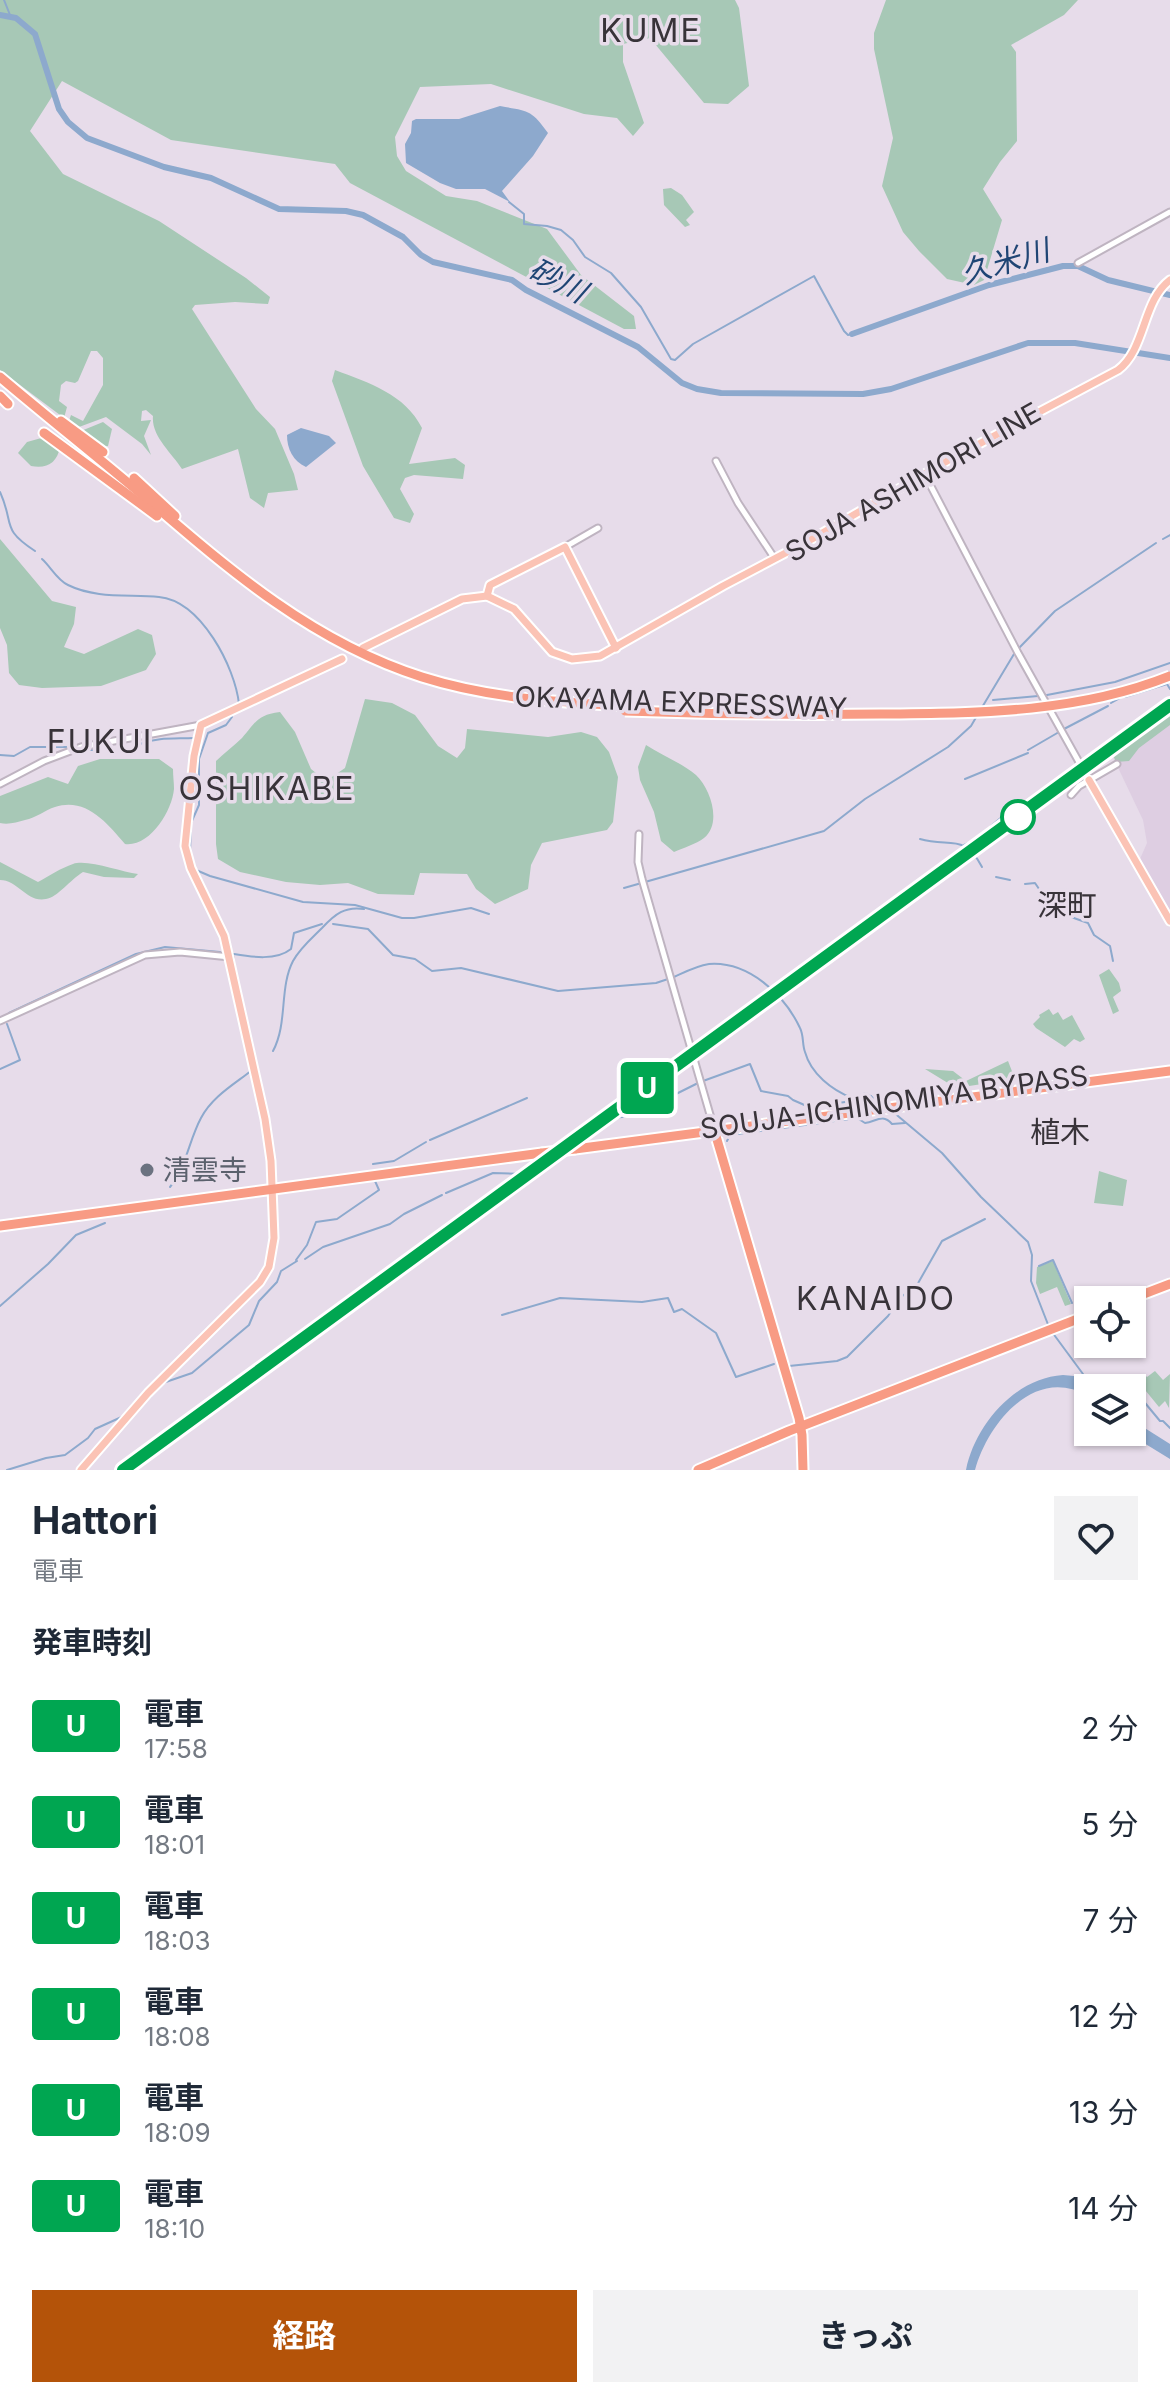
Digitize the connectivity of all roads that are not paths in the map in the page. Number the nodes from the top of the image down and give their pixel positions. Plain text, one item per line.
1 (1170, 212) edge
2 (1078, 263) dead end
3 (1170, 280) edge
4 (0, 377) edge
5 (0, 384) edge
6 (0, 396) edge
7 (8, 404) dead end
8 (44, 433) dead end
9 (103, 452) dead end
10 (716, 461) dead end
11 (925, 475) junction
12 (134, 478) dead end
13 (157, 516) junction
14 (598, 528) dead end
15 (194, 539) junction
16 (565, 547) junction
17 (776, 559) junction
18 (253, 590) junction
19 (487, 596) junction
20 (363, 648) dead end
21 (616, 648) junction
22 (342, 659) dead end
23 (1170, 673) edge
24 (201, 725) junction
25 (1117, 764) dead end
26 (1089, 780) junction
27 (0, 784) edge
28 (1071, 795) dead end
29 (639, 834) dead end
30 (1170, 921) edge
31 (230, 957) junction
32 (0, 1021) edge
33 (1170, 1068) edge
34 (714, 1128) junction
35 (273, 1190) junction
36 (0, 1226) edge
37 (1170, 1284) edge
38 (1146, 1293) edge
39 (1074, 1321) edge
40 (798, 1427) junction
41 (81, 1470) edge
42 (698, 1470) edge
43 (801, 1470) edge

1 - 2 street
3 - 11 main road, SOJA ASHIMORI LINE
4 - 9 highway
4 - 15 highway, OKAYAMA EXPRESSWAY
5 - 13 highway, OKAYAMA EXPRESSWAY
6 - 7 highway
8 - 13 highway
10 - 17 street
11 - 17 main road, SOJA ASHIMORI LINE
11 - 26 street
12 - 15 highway
13 - 18 highway, OKAYAMA EXPRESSWAY
14 - 16 street
15 - 18 highway, OKAYAMA EXPRESSWAY
16 - 19 main road
16 - 21 main road
17 - 21 main road, SOJA ASHIMORI LINE
18 - 23 highway, OKAYAMA EXPRESSWAY, bridge
19 - 20 main road
19 - 21 main road, SOJA ASHIMORI LINE
22 - 24 main road
24 - 27 street
24 - 31 main road
25 - 26 street
26 - 28 street
26 - 30 main road
29 - 34 street
31 - 32 street
31 - 35 main road
33 - 34 highway, SOUJA-ICHINOMIYA BYPASS
34 - 35 highway, SOUJA-ICHINOMIYA BYPASS, bridge
34 - 40 highway
35 - 36 highway, SOUJA-ICHINOMIYA BYPASS
35 - 41 main road
37 - 38 highway
39 - 40 highway
40 - 42 highway
40 - 43 highway

